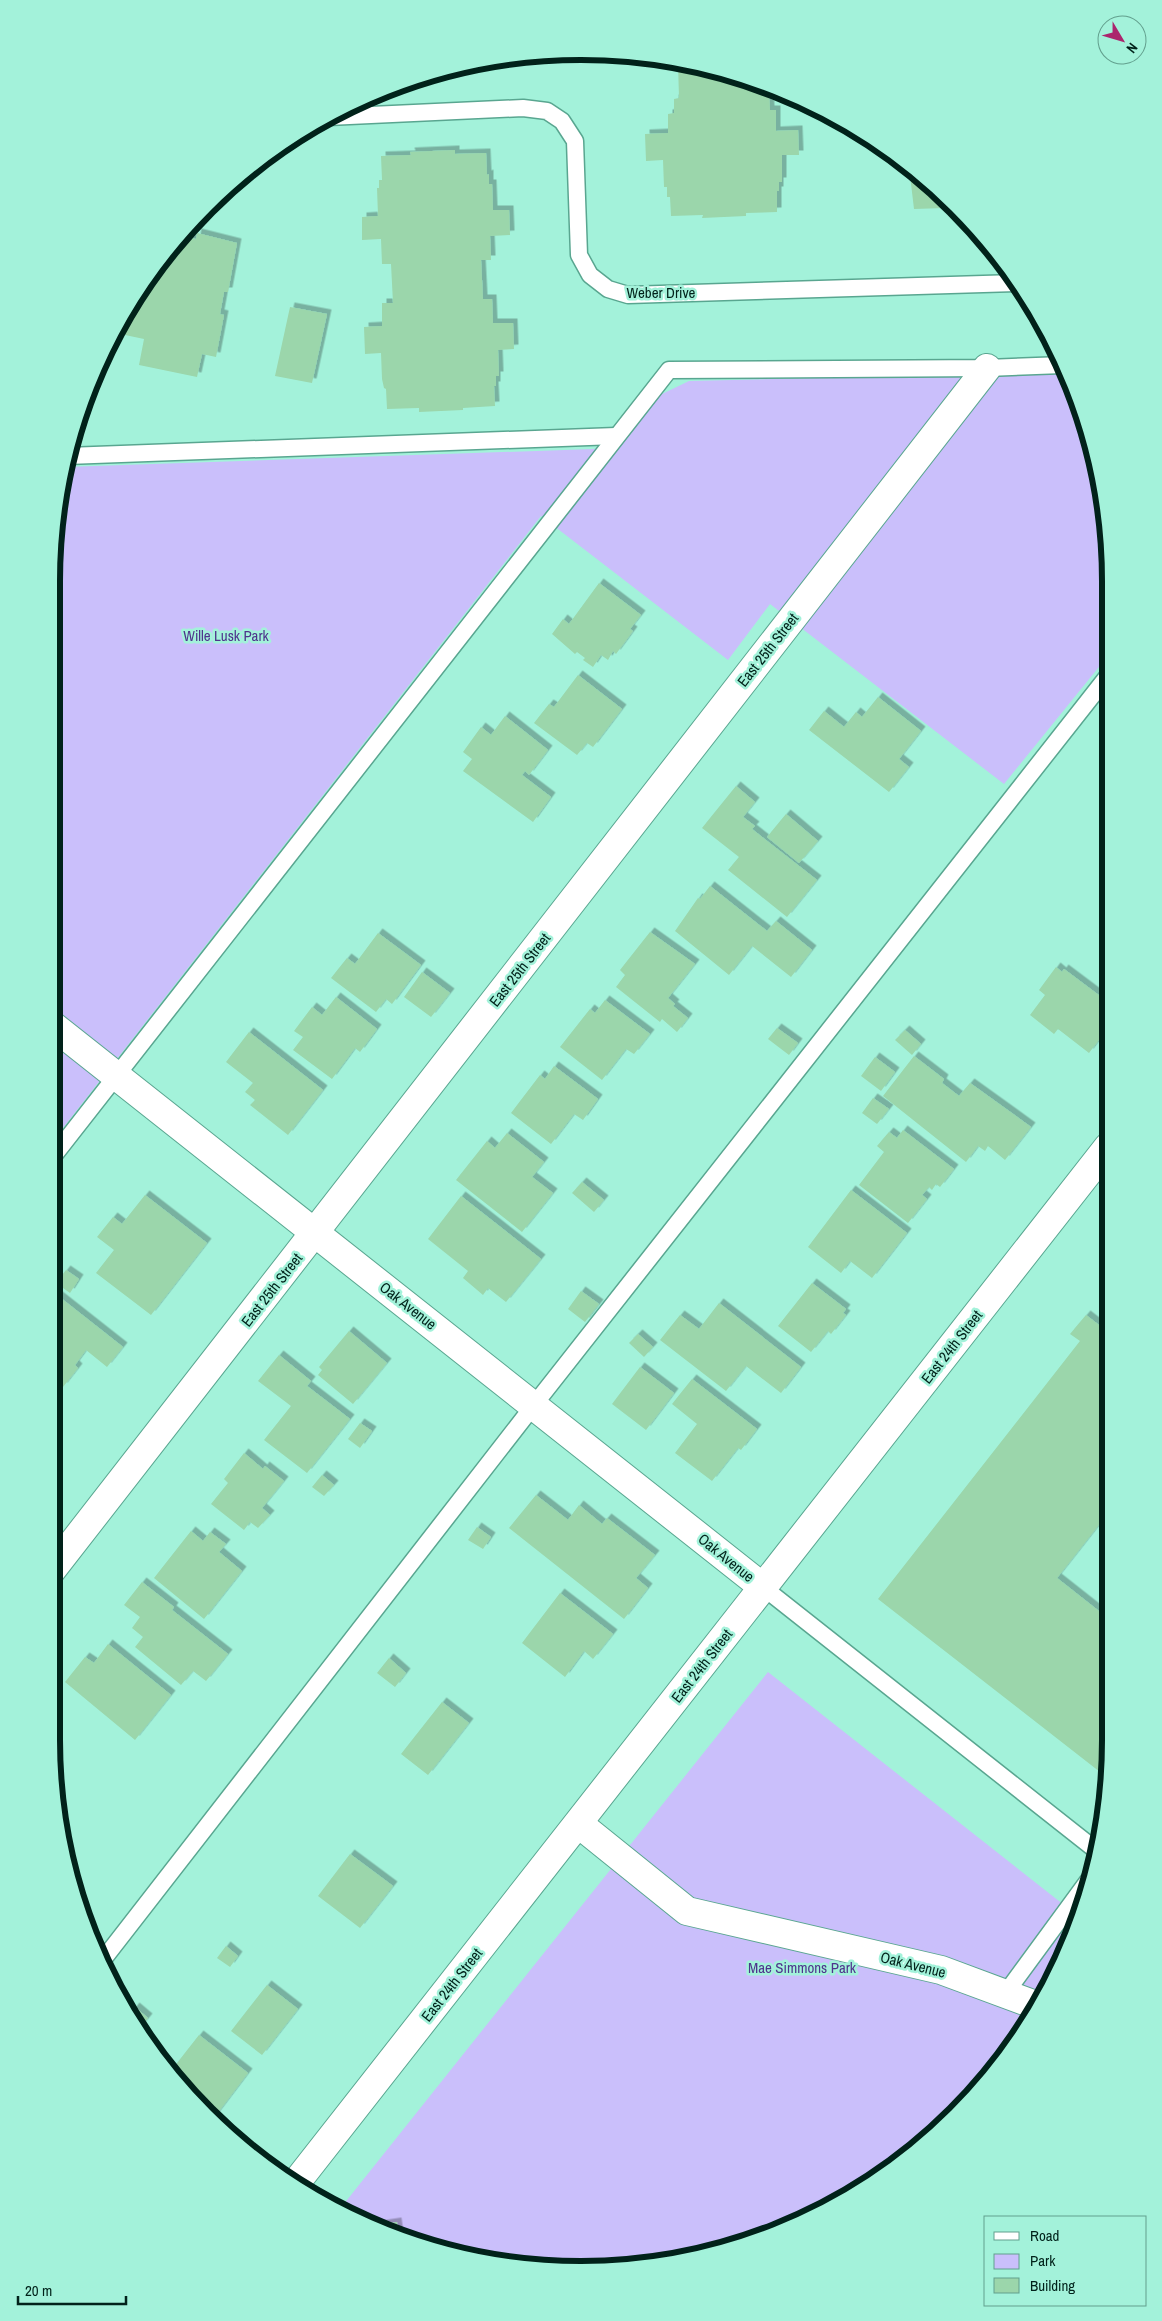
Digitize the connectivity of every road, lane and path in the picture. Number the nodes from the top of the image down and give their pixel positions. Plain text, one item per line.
1 (347, 116) edge
2 (1008, 283) edge
3 (1054, 365) edge
4 (987, 368) junction
5 (616, 436) junction
6 (76, 456) edge
7 (1102, 683) edge
8 (60, 1031) edge
9 (116, 1075) junction
10 (60, 1148) edge
11 (1102, 1155) edge
12 (316, 1233) junction
13 (534, 1405) junction
14 (60, 1560) edge
15 (764, 1588) junction
16 (579, 1824) junction
17 (1091, 1846) edge
18 (1078, 1895) edge
19 (107, 1955) edge
20 (1005, 1994) junction
21 (1030, 2003) edge
22 (300, 2178) edge

1 - 2 lane, Weber Drive
3 - 4 lane
4 - 5 lane
4 - 12 street, East 25th Street
5 - 6 lane
5 - 9 lane
7 - 13 lane
8 - 9 street, Oak Avenue
9 - 10 lane
9 - 12 street, Oak Avenue
11 - 15 street, East 24th Street
12 - 13 street, Oak Avenue
12 - 14 street, East 25th Street
13 - 15 street, Oak Avenue
13 - 19 lane
15 - 16 street, East 24th Street
15 - 17 lane
16 - 20 street, Oak Avenue
16 - 22 street, East 24th Street
18 - 20 lane
20 - 21 street, Oak Avenue

